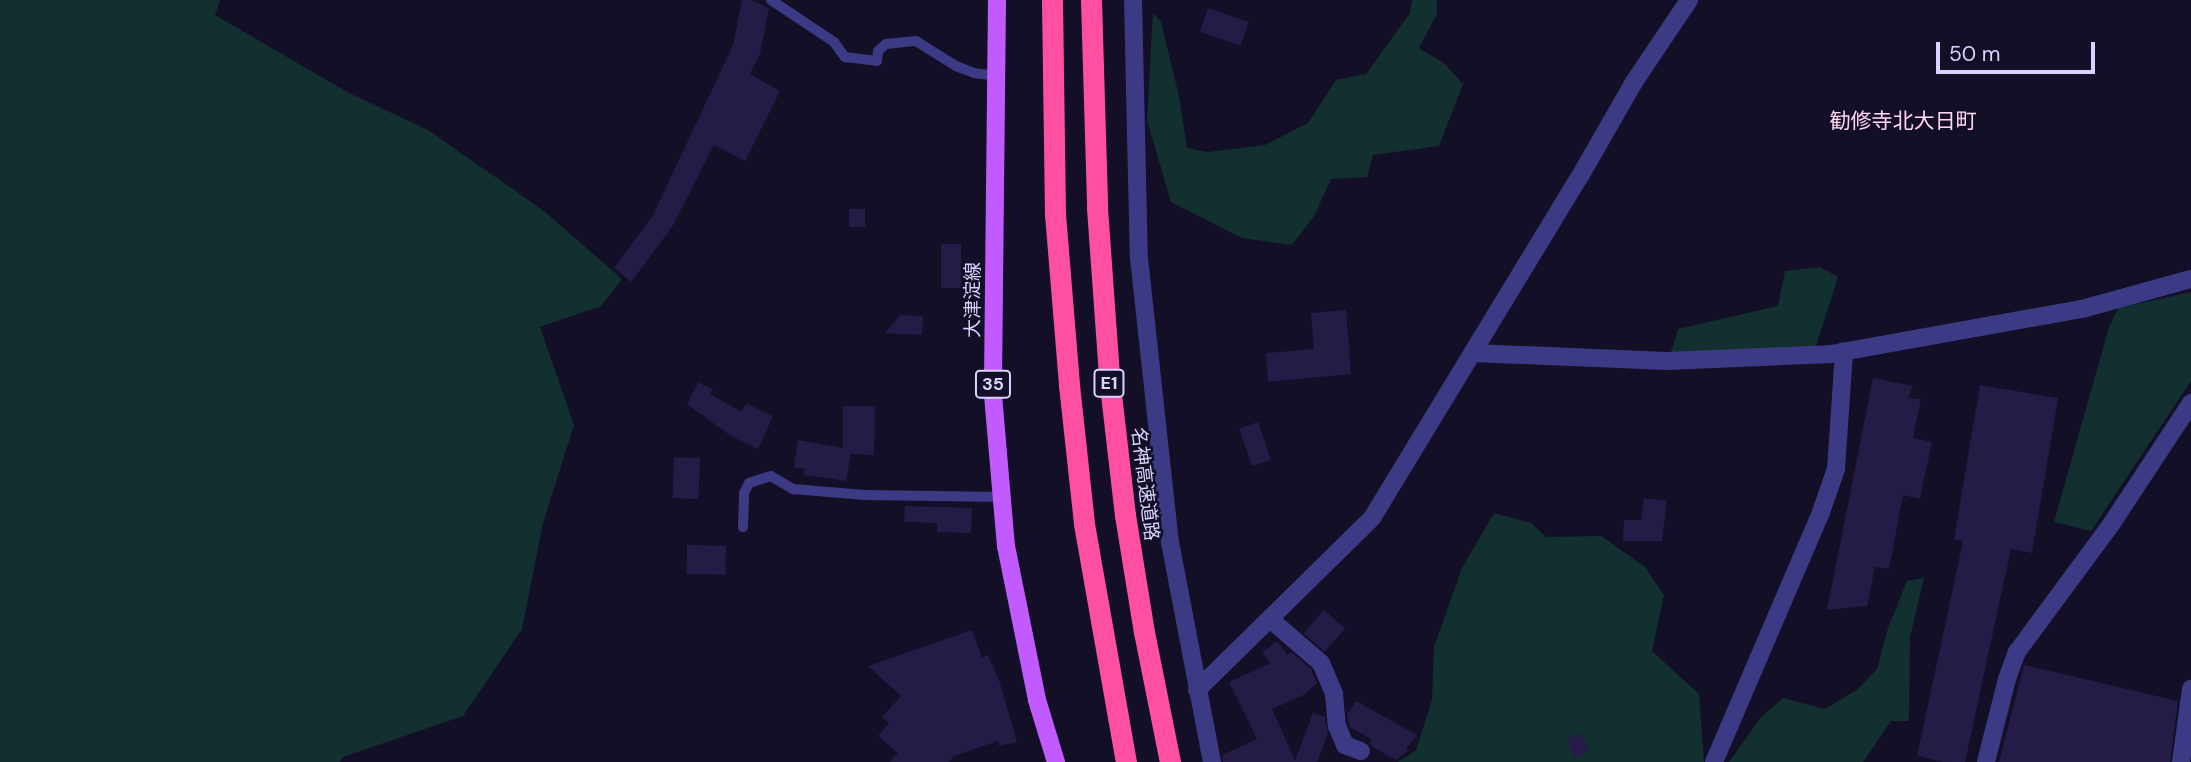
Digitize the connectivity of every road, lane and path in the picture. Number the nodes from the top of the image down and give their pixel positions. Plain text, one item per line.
1 (771, 0) edge
2 (996, 0) edge
3 (1052, 0) edge
4 (1091, 0) edge
5 (1133, 0) edge
6 (1689, 0) edge
7 (995, 76) junction
8 (2191, 279) edge
9 (1844, 352) junction
10 (1474, 353) junction
11 (2191, 403) edge
12 (1002, 497) junction
13 (743, 527) dead end
14 (1270, 619) junction
15 (2191, 689) edge
16 (1197, 690) junction
17 (1362, 751) dead end
18 (1056, 762) edge
19 (1126, 762) edge
20 (1170, 762) edge
21 (1212, 762) edge
22 (1714, 762) edge
23 (1986, 762) edge
24 (2181, 762) edge

1 - 7 lane
2 - 7 main road, 大津淀線 / 35
3 - 19 highway, E1
4 - 20 highway, 名神高速道路 / E1
5 - 16 street
6 - 10 street
7 - 12 main road, 大津淀線 / 35
8 - 9 street
9 - 10 street
9 - 22 street
10 - 14 street
11 - 23 street
12 - 13 lane
12 - 18 main road, 大津淀線 / 35
14 - 16 street
14 - 17 street
15 - 24 street
16 - 21 street

